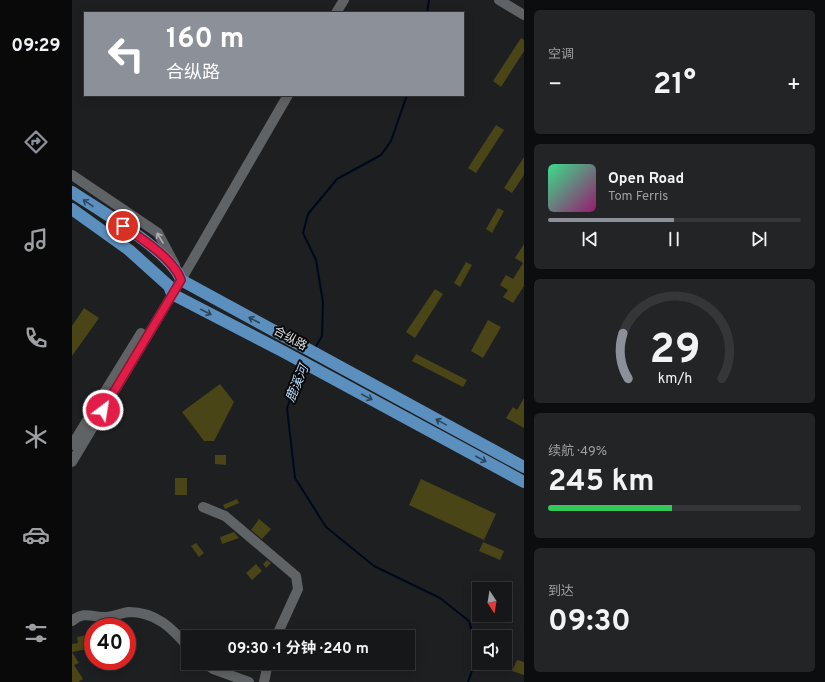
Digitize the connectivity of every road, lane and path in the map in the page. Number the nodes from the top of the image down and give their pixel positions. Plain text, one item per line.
1 (336, 0) edge
2 (344, 0) edge
3 (499, 0) edge
4 (330, 12) edge
5 (337, 12) edge
6 (524, 15) edge
7 (280, 96) edge
8 (287, 96) edge
9 (72, 175) edge
10 (72, 192) edge
11 (72, 209) edge
12 (180, 276) junction
13 (171, 290) junction
14 (72, 445) edge
15 (72, 462) edge
16 (524, 467) edge
17 (524, 482) edge
18 (203, 507) dead end
19 (72, 621) edge
20 (279, 630) edge
21 (181, 639) edge
22 (216, 670) edge
23 (267, 670) edge
24 (248, 682) edge
25 (264, 682) edge

1 - 4 street
2 - 5 street
3 - 6 street
7 - 12 street
8 - 12 street
12 -> 9 street
12 -> 10 main road, 合纵路
11 - 13 main road
12 - 13 street
16 -> 12 main road, 合纵路
13 - 14 street
13 - 15 street
13 -> 17 main road
18 - 20 street
19 - 21 street
22 - 24 street
23 - 25 street

